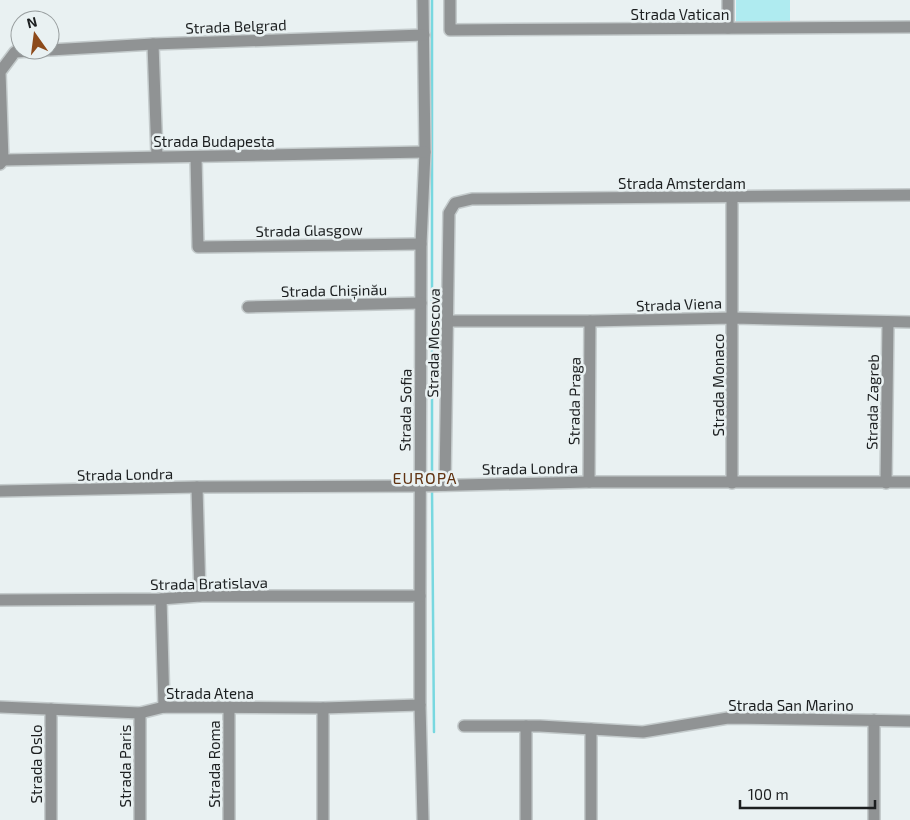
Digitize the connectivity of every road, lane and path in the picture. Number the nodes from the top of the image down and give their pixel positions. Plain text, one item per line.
1 (423, 0) edge
2 (450, 0) edge
3 (728, 0) edge
4 (910, 26) edge
5 (728, 28) junction
6 (424, 35) junction
7 (153, 44) junction
8 (60, 49) edge
9 (10, 59) edge
10 (425, 152) junction
11 (157, 156) junction
12 (196, 157) junction
13 (1, 162) edge
14 (910, 195) edge
15 (732, 197) junction
16 (455, 203) joint
17 (421, 244) junction
18 (422, 303) junction
19 (248, 307) dead end
20 (733, 318) junction
21 (449, 321) junction
22 (590, 321) junction
23 (888, 322) junction
24 (910, 322) edge
25 (588, 482) junction
26 (910, 482) edge
27 (732, 483) junction
28 (886, 483) junction
29 (432, 486) junction
30 (198, 487) junction
31 (0, 491) edge
32 (200, 596) junction
33 (420, 596) junction
34 (161, 599) junction
35 (0, 600) edge
36 (420, 706) junction
37 (0, 707) edge
38 (164, 707) junction
39 (230, 707) junction
40 (323, 708) junction
41 (51, 709) junction
42 (140, 713) junction
43 (874, 720) junction
44 (910, 721) edge
45 (464, 726) dead end
46 (526, 726) junction
47 (591, 729) junction
48 (51, 820) edge
49 (140, 820) edge
50 (228, 820) edge
51 (323, 820) edge
52 (423, 820) edge
53 (526, 820) edge
54 (592, 820) edge
55 (874, 820) edge

1 - 6 street, Strada Sofia
2 - 5 street, Strada Vatican
3 - 5 street
4 - 5 street, Strada Vatican
6 - 7 street, Strada Belgrad
6 - 10 street, Strada Sofia
7 - 8 street, Strada Belgrad
7 - 11 street
9 - 13 street, Strada Belgrad
10 - 12 street, Strada Budapesta
10 - 17 street, Strada Sofia
11 - 12 street, Strada Budapesta
11 - 13 street, Strada Budapesta
12 - 17 street, Strada Glasgow
14 - 15 street, Strada Amsterdam
15 - 16 street, Strada Amsterdam
15 - 20 street, Strada Monaco
16 - 21 street, Strada Moscova
17 - 18 street, Strada Sofia
18 - 19 street, Strada Chișinău
18 - 29 street, Strada Sofia
20 - 22 street, Strada Viena
20 - 23 street, Strada Viena
20 - 27 street, Strada Monaco
21 - 22 street, Strada Viena
21 - 29 street, Strada Moscova
22 - 25 street, Strada Praga
23 - 24 street, Strada Viena
23 - 28 street, Strada Zagreb
25 - 27 street, Strada Londra
25 - 29 street, Strada Londra
26 - 28 street, Strada Londra
27 - 28 street, Strada Londra
29 - 30 street, Strada Londra
29 - 33 street, Strada Sofia
30 - 31 street, Strada Londra
30 - 32 street
32 - 33 street, Strada Bratislava
32 - 34 street, Strada Bratislava
33 - 36 street, Strada Sofia
34 - 35 street, Strada Bratislava
34 - 38 street
36 - 40 street, Strada Atena
36 - 52 street, Strada Sofia
37 - 41 street, Strada Atena
38 - 39 street, Strada Atena
38 - 42 street, Strada Atena
39 - 40 street, Strada Atena
39 - 50 street, Strada Roma
40 - 51 street
41 - 42 street, Strada Atena
41 - 48 street, Strada Oslo
42 - 49 street, Strada Paris
43 - 44 street, Strada San Marino
43 - 47 street, Strada San Marino
43 - 55 street
45 - 46 street, Strada San Marino
46 - 47 street, Strada San Marino
46 - 53 street
47 - 54 street

